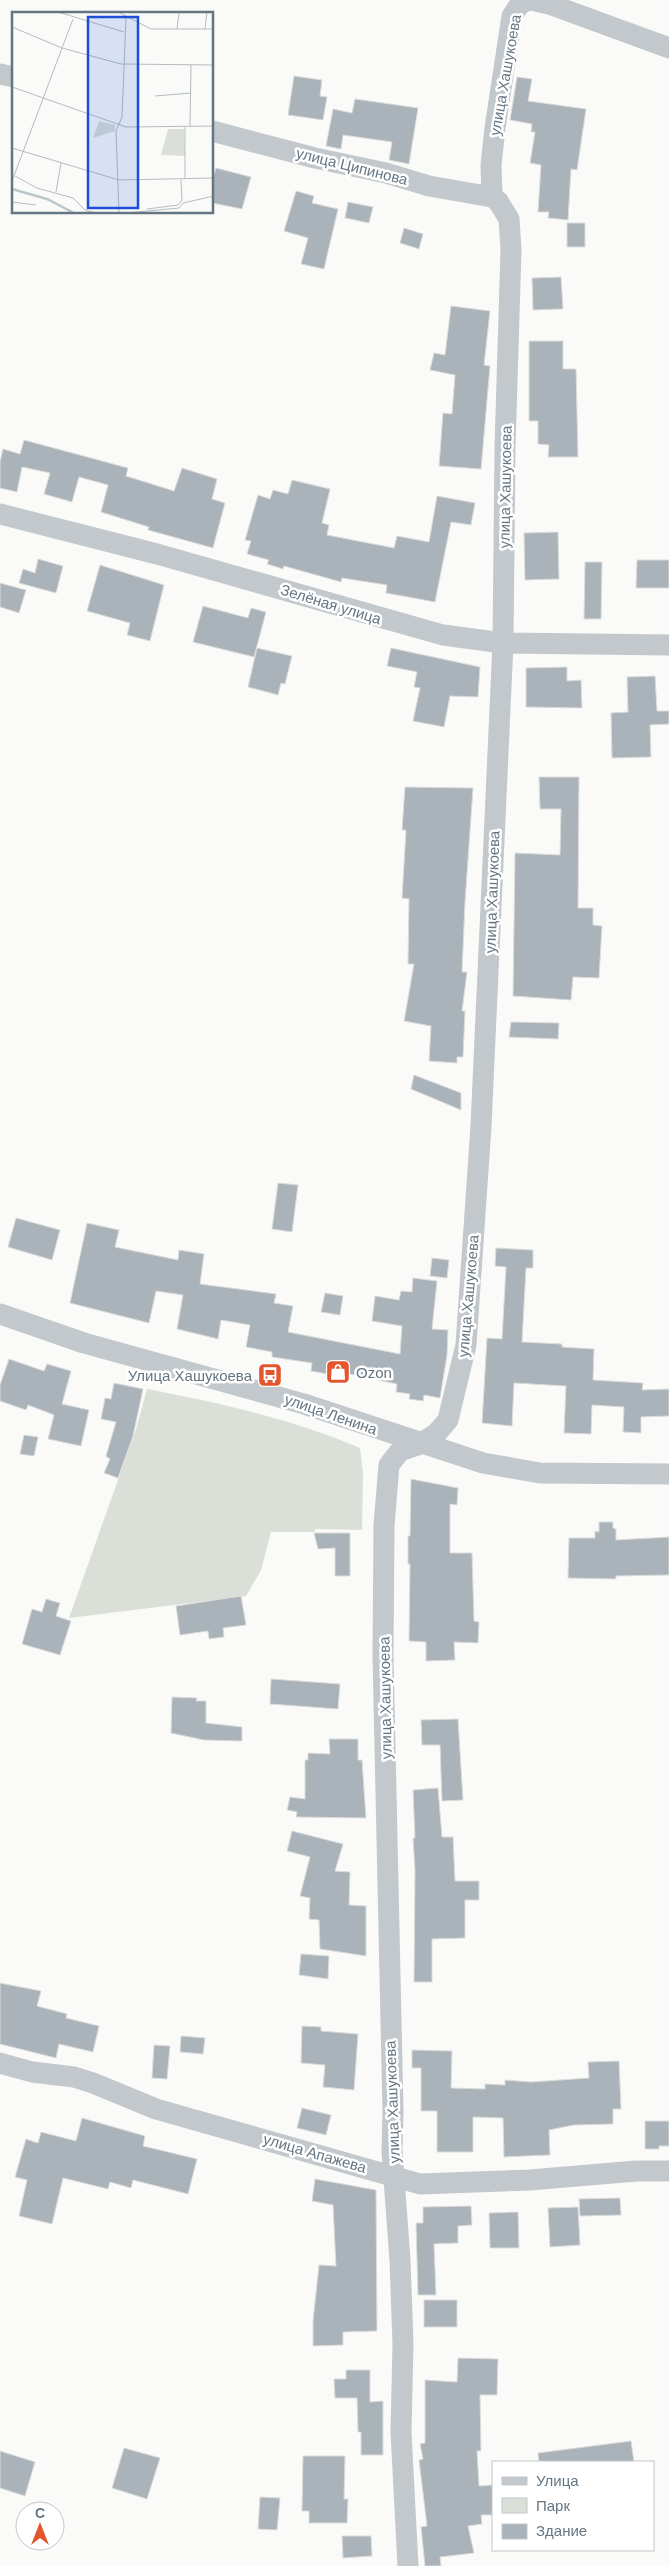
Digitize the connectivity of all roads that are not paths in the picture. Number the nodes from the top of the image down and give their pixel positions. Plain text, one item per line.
1 (524, 1) edge
2 (669, 48) edge
3 (214, 132) edge
4 (492, 197) junction
5 (0, 514) edge
6 (503, 643) junction
7 (669, 645) edge
8 (0, 1314) edge
9 (420, 1444) junction
10 (669, 1474) edge
11 (0, 2063) edge
12 (669, 2171) edge
13 (394, 2176) junction
14 (408, 2566) edge

1 - 2 street
1 - 4 street, улица Хашукоева
3 - 4 street, улица Ципинова
4 - 6 street, улица Хашукоева
5 - 6 street, Зелёная улица
6 - 7 street, Зелёная улица
6 - 9 street, улица Хашукоева
8 - 9 street, улица Ленина
9 - 10 street, улица Ленина
9 - 13 street, улица Хашукоева
11 - 13 street, улица Апажева
12 - 13 street, улица Апажева
13 - 14 street, улица Хашукоева

